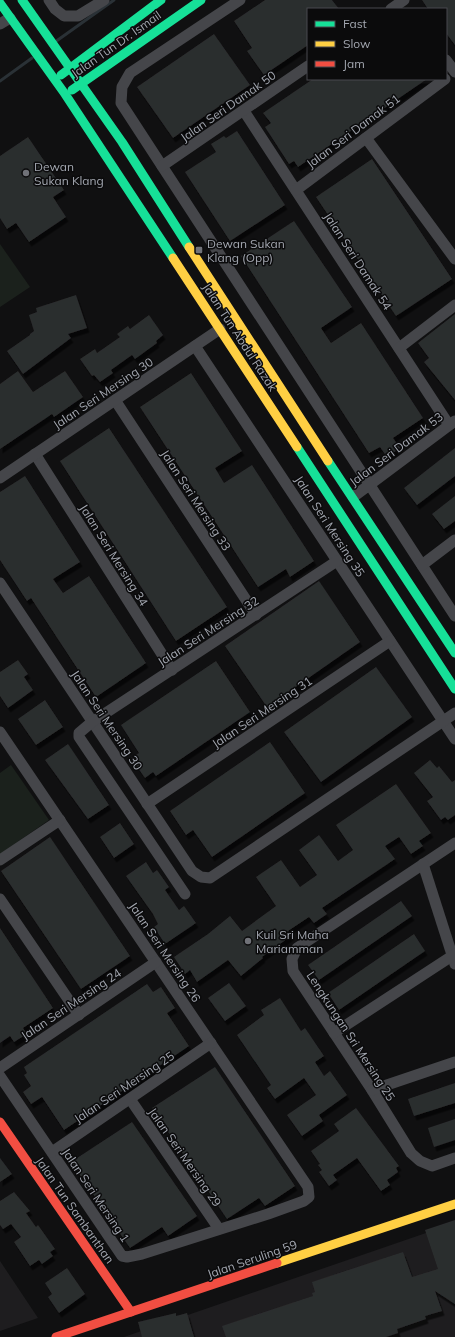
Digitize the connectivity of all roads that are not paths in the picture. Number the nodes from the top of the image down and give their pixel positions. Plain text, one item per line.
1 (22, 0) edge
2 (49, 0) edge
3 (104, 0) edge
4 (161, 0) edge
5 (240, 0) edge
6 (197, 1) edge
7 (0, 3) edge
8 (405, 3) edge
9 (393, 8) edge
10 (10, 18) junction
11 (0, 24) edge
12 (447, 61) edge
13 (307, 67) edge
14 (69, 69) junction
15 (455, 72) edge
16 (55, 80) junction
17 (444, 80) edge
18 (80, 83) junction
19 (65, 94) junction
20 (244, 110) junction
21 (366, 138) junction
22 (162, 166) junction
23 (296, 190) junction
24 (455, 259) edge
25 (455, 305) edge
26 (220, 329) junction
27 (195, 346) junction
28 (399, 348) junction
29 (277, 384) junction
30 (115, 400) junction
31 (280, 422) junction
32 (452, 423) edge
33 (35, 454) junction
34 (0, 478) edge
35 (370, 485) junction
36 (353, 498) junction
37 (455, 540) edge
38 (338, 561) junction
39 (422, 565) junction
40 (0, 583) edge
41 (256, 615) junction
42 (455, 616) edge
43 (390, 641) junction
44 (455, 653) edge
45 (172, 670) junction
46 (455, 689) edge
47 (455, 713) edge
48 (443, 721) junction
49 (92, 722) junction
50 (0, 732) edge
51 (455, 739) edge
52 (147, 804) junction
53 (60, 820) junction
54 (455, 843) edge
55 (0, 860) edge
56 (423, 864) junction
57 (185, 894) dead end
58 (0, 899) edge
59 (454, 958) edge
60 (156, 962) junction
61 (79, 1014) junction
62 (334, 1033) junction
63 (211, 1043) junction
64 (455, 1062) edge
65 (0, 1068) edge
66 (0, 1076) edge
67 (372, 1090) junction
68 (130, 1099) junction
69 (0, 1122) edge
70 (52, 1152) junction
71 (455, 1158) edge
72 (308, 1187) joint
73 (455, 1204) edge
74 (219, 1229) junction
75 (131, 1312) junction
76 (56, 1337) edge

1 - 14 main road, Jalan Tun Abdul Razak
2 - 3 street
4 - 14 main road, Jalan Tun Dr. Ismail
5 - 22 street
6 - 18 main road, Jalan Tun Dr. Ismail
7 - 10 main road, Jalan Tun Abdul Razak
8 - 9 street
10 - 11 street
10 - 16 main road, Jalan Tun Abdul Razak
12 - 15 street
13 - 20 street, Jalan Seri Damak 50
14 - 16 main road, Jalan Tun Dr. Ismail
14 - 18 main road, Jalan Tun Abdul Razak
16 - 19 main road, Jalan Tun Abdul Razak
17 - 21 street, Jalan Seri Damak 51
18 - 19 main road, Jalan Tun Dr. Ismail
18 - 29 main road, Jalan Tun Abdul Razak
19 - 26 main road, Jalan Tun Abdul Razak
20 - 22 street, Jalan Seri Damak 50
20 - 23 street, Jalan Seri Damak 54
21 - 23 street, Jalan Seri Damak 51
21 - 24 street
22 - 35 street
23 - 28 street, Jalan Seri Damak 54
25 - 28 street
26 - 27 street, Jalan Seri Mersing 30
26 - 31 main road, Jalan Tun Abdul Razak
27 - 30 street, Jalan Seri Mersing 30
27 - 38 street, Jalan Seri Mersing 35
28 - 32 street, Jalan Seri Damak 54
29 - 31 main road
29 - 36 main road, Jalan Tun Abdul Razak
30 - 33 street, Jalan Seri Mersing 30
30 - 41 street, Jalan Seri Mersing 33
31 - 46 main road, Jalan Tun Abdul Razak
32 - 35 street, Jalan Seri Damak 53
33 - 34 street, Jalan Seri Mersing 30
33 - 45 street, Jalan Seri Mersing 34
35 - 36 street, Jalan Seri Damak 53
35 - 39 street
36 - 44 main road, Jalan Tun Abdul Razak
37 - 39 street
38 - 41 street, Jalan Seri Mersing 32
38 - 43 street, Jalan Seri Mersing 35
39 - 42 street
40 - 49 street, Jalan Seri Mersing 30
41 - 45 street, Jalan Seri Mersing 32
43 - 48 street, Jalan Seri Mersing 35
43 - 52 street, Jalan Seri Mersing 31
45 - 49 street, Jalan Seri Mersing 32
47 - 48 street
48 - 51 street
48 - 52 street, Jalan Seri Mersing 30
49 - 52 street, Jalan Seri Mersing 30
49 - 57 street, Jalan Seri Mersing 32
50 - 53 street, Jalan Seri Mersing 26
53 - 55 street
53 - 60 street, Jalan Seri Mersing 26
54 - 56 street, Lengkungan Sri Mersing 25
56 - 59 street
56 - 62 street, Lengkungan Sri Mersing 25
58 - 61 street
59 - 62 street
60 - 61 street, Jalan Seri Mersing 24
60 - 63 street, Jalan Seri Mersing 26
61 - 65 street, Jalan Seri Mersing 24
62 - 67 street, Lengkungan Sri Mersing 25
63 - 68 street, Jalan Seri Mersing 25
63 - 72 street, Jalan Seri Mersing 26
64 - 67 street
66 - 70 street, Jalan Seri Mersing 1
67 - 71 street, Lengkungan Sri Mersing 25
68 - 70 street, Jalan Seri Mersing 25
68 - 74 street, Jalan Seri Mersing 29
69 - 75 main road, Jalan Tun Sambanthan
70 - 74 street, Jalan Seri Mersing 1
72 - 74 street, Jalan Seri Mersing 1
73 - 75 main road, Jalan Seruling 59
75 - 76 main road, Jalan Seruling 59

